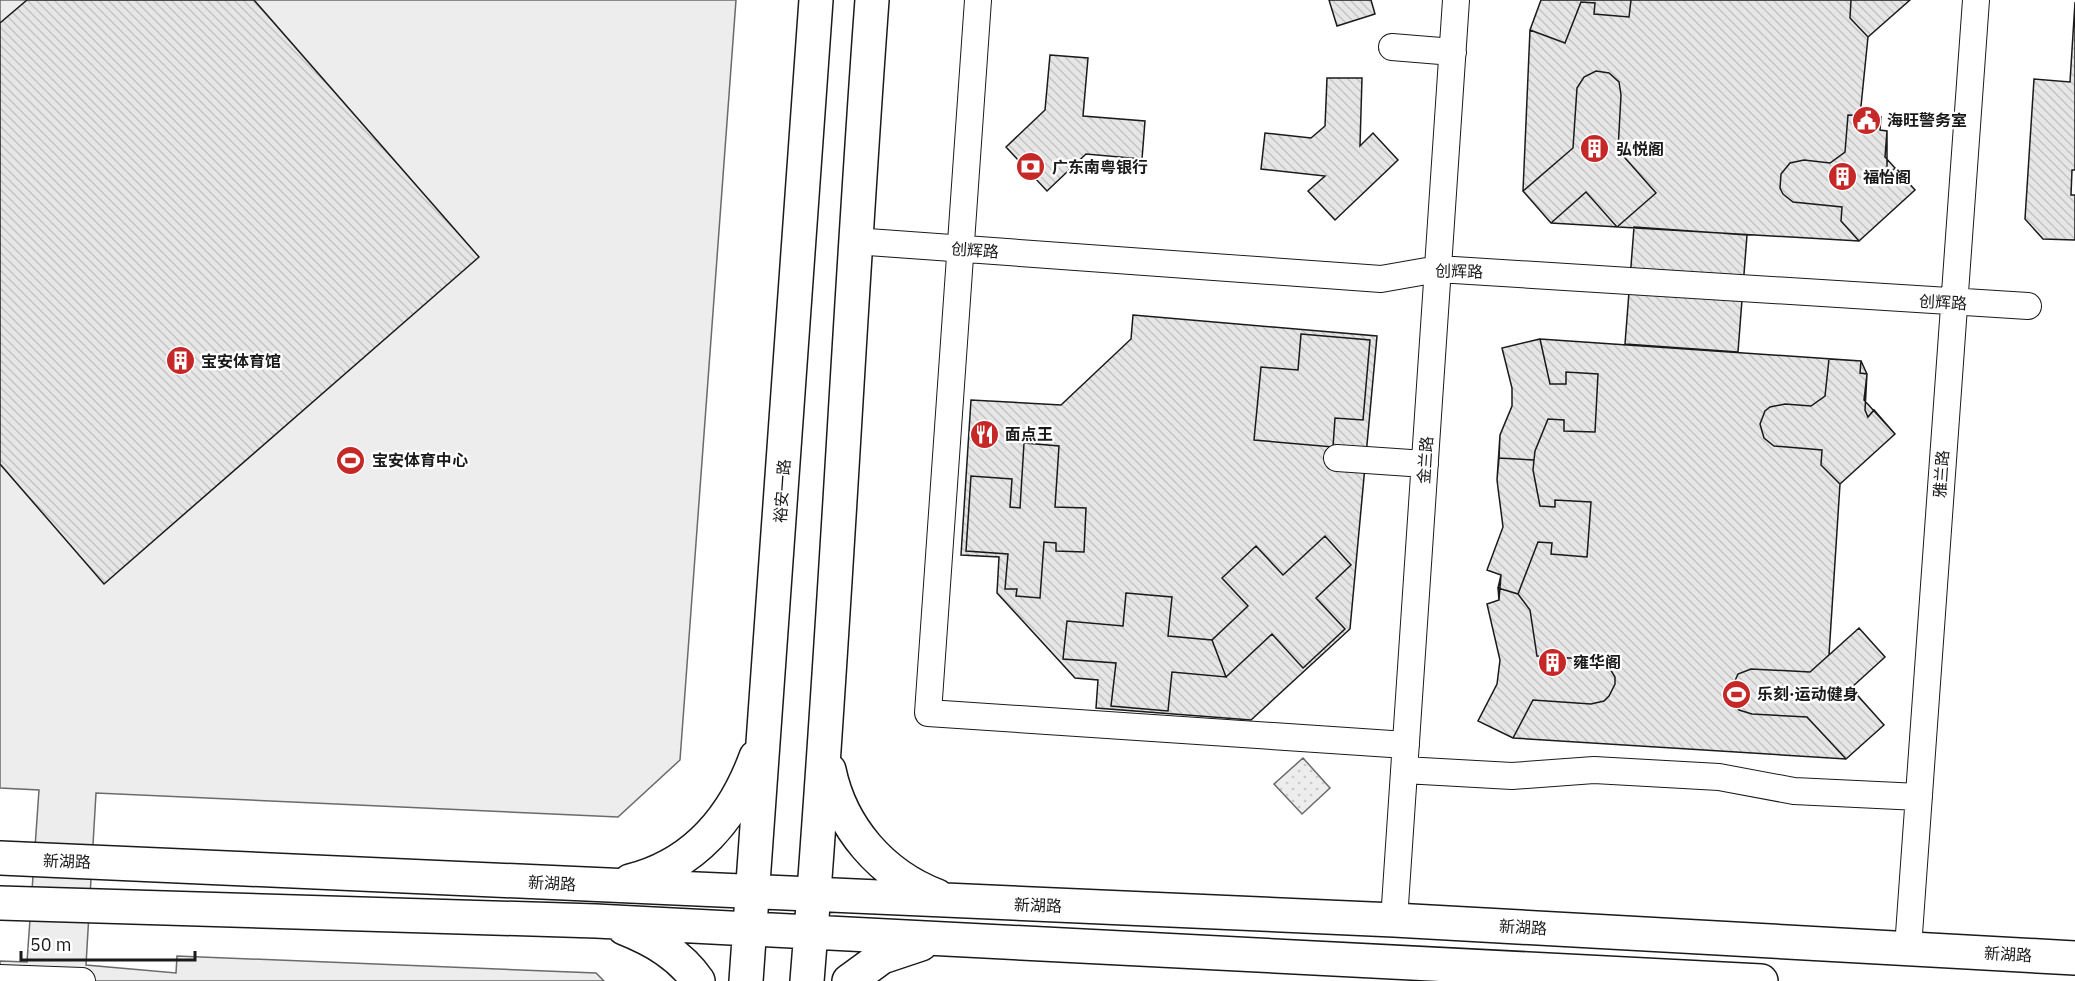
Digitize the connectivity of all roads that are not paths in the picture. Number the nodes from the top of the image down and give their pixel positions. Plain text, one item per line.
1 (816, 0) edge
2 (872, 0) edge
3 (978, 0) edge
4 (1456, 0) edge
5 (1976, 0) edge
6 (1392, 47) dead end
7 (1453, 52) junction
8 (854, 241) junction
9 (960, 249) junction
10 (1438, 269) junction
11 (1953, 303) junction
12 (2028, 306) dead end
13 (1337, 458) dead end
14 (1425, 464) junction
15 (826, 726) junction
16 (766, 730) junction
17 (1405, 757) junction
18 (1919, 797) junction
19 (0, 858) edge
20 (515, 881) junction
21 (596, 885) junction
22 (752, 892) junction
23 (814, 895) junction
24 (952, 902) junction
25 (0, 903) edge
26 (511, 918) junction
27 (1394, 920) junction
28 (596, 921) junction
29 (750, 929) junction
30 (1562, 929) junction
31 (811, 932) junction
32 (950, 939) junction
33 (1908, 948) junction
34 (2075, 958) edge
35 (1555, 971) junction
36 (0, 978) edge
37 (1633, 978) edge
38 (82, 981) edge
39 (698, 981) edge
40 (746, 981) edge
41 (807, 981) edge
42 (849, 981) edge
43 (1761, 981) edge

1 - 16 main road, 裕安一路
2 - 8 main road
3 - 9 street
4 - 7 street, 金兰路
5 - 11 street, 雅兰路
6 - 7 street
7 - 10 street, 金兰路
8 - 9 street, 创辉路
8 - 15 main road
9 - 10 street, 创辉路
9 - 17 street
10 - 11 street, 创辉路
10 - 14 street, 金兰路
11 - 12 street, 创辉路
11 - 18 street, 雅兰路
13 - 14 street
14 - 17 street, 金兰路
15 - 23 main road
15 - 24 main road
16 - 21 main road
16 - 22 main road, 裕安一路
17 - 18 street
17 - 27 street, 金兰路
18 - 33 street, 雅兰路
19 - 20 main road, 新湖路
20 - 21 main road, 新湖路
20 - 26 main road
21 - 22 main road, 新湖路
22 - 23 main road, 新湖路
22 - 29 main road, 裕安一路
23 - 24 main road, 新湖路
23 - 31 main road
24 - 27 main road, 新湖路
25 - 26 main road
26 - 28 main road
27 - 30 main road, 新湖路
28 - 29 main road
28 - 39 main road
29 - 31 main road
29 - 40 main road, 裕安一路
30 - 33 main road, 新湖路
30 - 35 main road
31 - 32 main road
31 - 41 main road
32 - 35 main road
32 - 42 main road
33 - 34 main road, 新湖路
35 - 37 main road
36 - 38 street
37 - 43 main road

